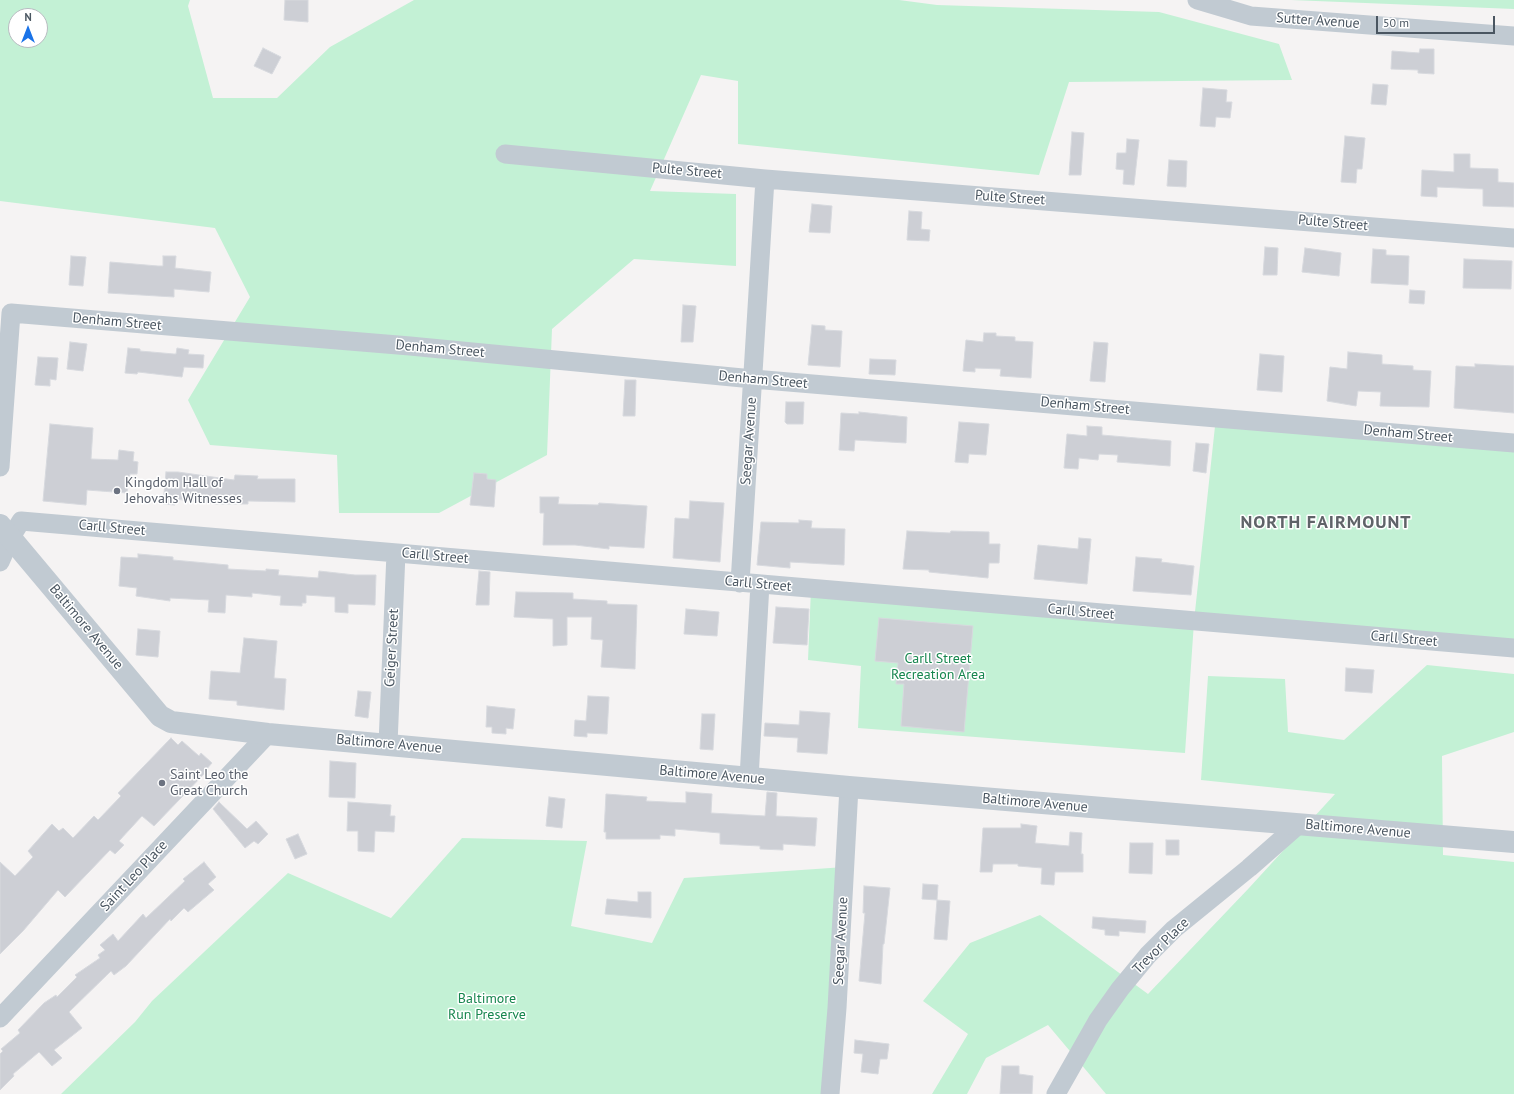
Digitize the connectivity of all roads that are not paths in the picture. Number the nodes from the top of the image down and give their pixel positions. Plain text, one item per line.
1 (1197, 0) edge
2 (1514, 36) edge
3 (506, 154) dead end
4 (765, 179) junction
5 (1514, 238) edge
6 (753, 379) junction
7 (1514, 443) edge
8 (0, 467) edge
9 (5, 531) edge
10 (396, 553) junction
11 (0, 562) edge
12 (740, 583) junction
13 (760, 584) junction
14 (1514, 648) edge
15 (268, 734) junction
16 (388, 744) junction
17 (749, 778) junction
18 (849, 787) junction
19 (1298, 825) junction
20 (1514, 842) edge
21 (0, 1018) edge
22 (830, 1094) edge
23 (1056, 1094) edge

1 - 2 street, Sutter Avenue
3 - 4 street, Pulte Street
4 - 5 street, Pulte Street
4 - 6 street, Seegar Avenue
6 - 7 street, Denham Street
6 - 8 street, Denham Street
6 - 12 street, Seegar Avenue
9 - 10 street, Carll Street
9 - 11 street
9 - 15 street, Baltimore Avenue
10 - 12 street, Carll Street
10 - 16 street, Geiger Street
12 - 13 street, Carll Street
13 - 14 street, Carll Street
13 - 17 street
15 - 16 street, Baltimore Avenue
15 - 21 street, Saint Leo Place
16 - 17 street, Baltimore Avenue
17 - 18 street, Baltimore Avenue
18 - 19 street, Baltimore Avenue
18 - 22 street, Seegar Avenue
19 - 20 street, Baltimore Avenue
19 - 23 street, Trevor Place

